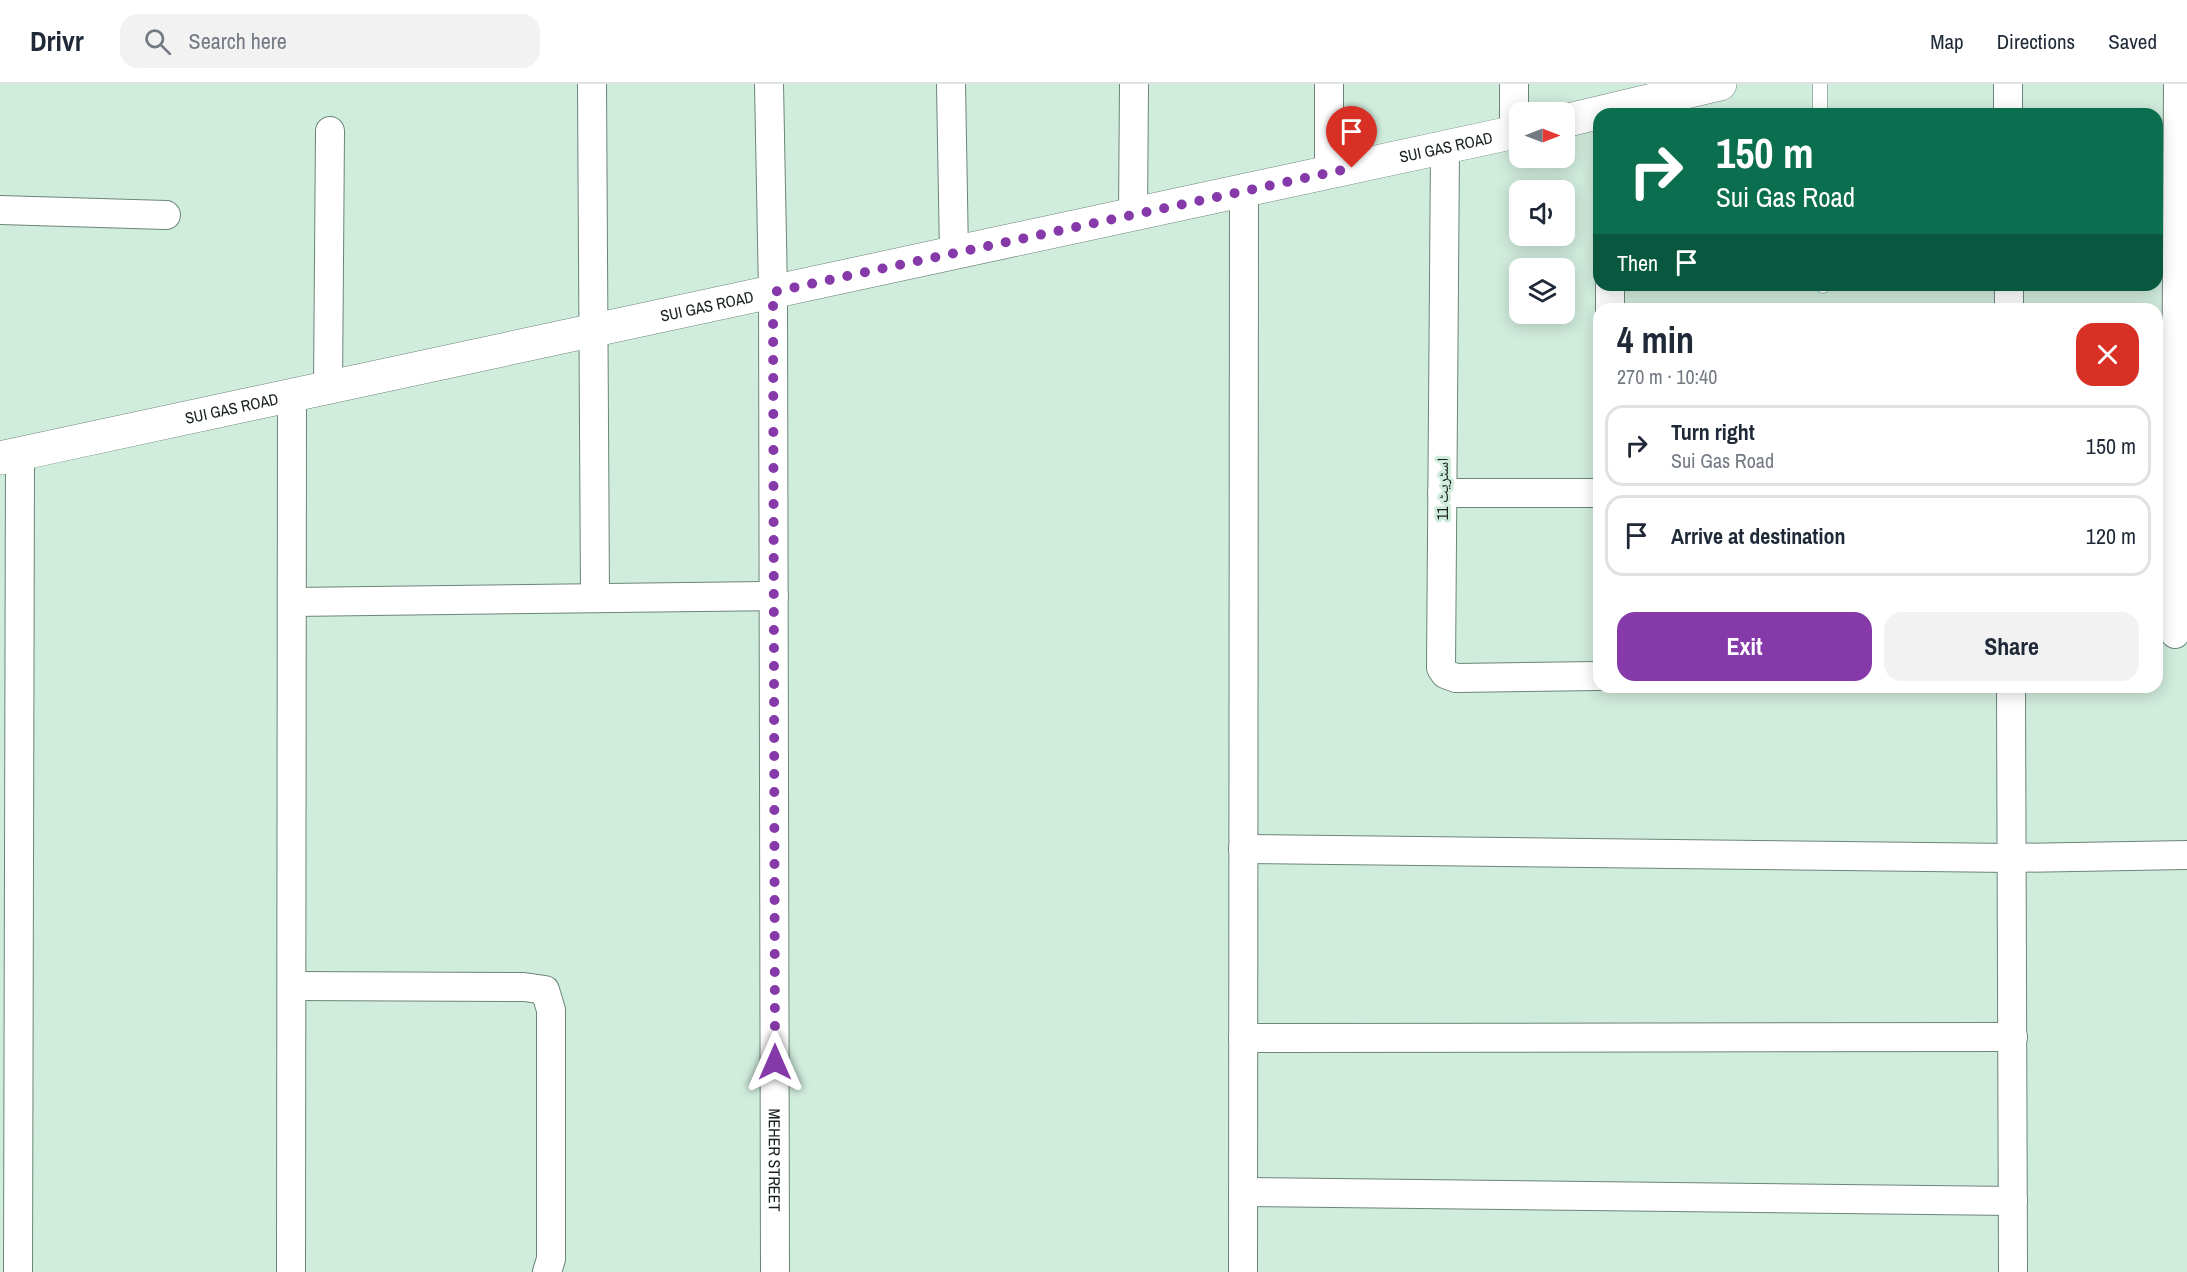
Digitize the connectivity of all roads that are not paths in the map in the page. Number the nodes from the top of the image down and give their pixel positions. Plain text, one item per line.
1 (592, 84) edge
2 (770, 84) edge
3 (951, 84) edge
4 (1134, 84) edge
5 (1329, 84) edge
6 (1514, 84) edge
7 (1820, 84) edge
8 (2008, 84) edge
9 (2178, 84) edge
10 (1704, 85) edge
11 (1515, 102) edge
12 (1626, 108) edge
13 (1820, 108) edge
14 (2008, 108) edge
15 (1593, 116) edge
16 (1575, 120) edge
17 (330, 131) dead end
18 (1509, 134) edge
19 (1445, 148) junction
20 (1329, 174) junction
21 (1244, 193) junction
22 (0, 210) edge
23 (166, 215) dead end
24 (1133, 216) junction
25 (954, 254) junction
26 (773, 292) junction
27 (2182, 312) edge
28 (593, 331) junction
29 (328, 388) junction
30 (292, 396) junction
31 (10, 455) edge
32 (1593, 492) edge
33 (1442, 493) junction
34 (2174, 542) edge
35 (595, 596) junction
36 (774, 596) junction
37 (292, 602) junction
38 (2175, 634) dead end
39 (1593, 676) edge
40 (2011, 693) edge
41 (1243, 849) junction
42 (2187, 855) edge
43 (2011, 858) junction
44 (292, 986) junction
45 (2013, 1037) junction
46 (1243, 1038) junction
47 (1243, 1192) junction
48 (2013, 1201) junction
49 (18, 1272) edge
50 (291, 1272) edge
51 (547, 1272) edge
52 (775, 1272) edge
53 (1243, 1272) edge
54 (2013, 1272) edge

1 - 28 street
2 - 26 street, MEHER STREET
3 - 25 street
4 - 24 street
5 - 20 street
6 - 11 street
7 - 13 lane
8 - 14 street
9 - 27 street
10 - 12 street
15 - 16 street
17 - 29 street
18 - 19 street, SUI GAS ROAD
19 - 20 street, SUI GAS ROAD
19 - 33 street, اسٹریٹ 11
20 - 21 street, SUI GAS ROAD
21 - 24 street, SUI GAS ROAD
21 - 41 street
22 - 23 street
24 - 25 street, SUI GAS ROAD
25 - 26 street, SUI GAS ROAD
26 - 28 street, SUI GAS ROAD
26 - 36 street, MEHER STREET
27 - 34 street
28 - 29 street, SUI GAS ROAD
28 - 35 street
29 - 30 street, SUI GAS ROAD
30 - 31 street, SUI GAS ROAD
30 - 37 street
31 - 49 street
32 - 33 street
33 - 39 street, اسٹریٹ 11
34 - 38 street
35 - 36 street
35 - 37 street
36 - 52 street, MEHER STREET
37 - 44 street
40 - 43 street
41 - 43 street
41 - 46 street
42 - 43 street
43 - 45 street
44 - 50 street
44 - 51 street
45 - 46 street
45 - 48 street
46 - 47 street
47 - 48 street
47 - 53 street
48 - 54 street

